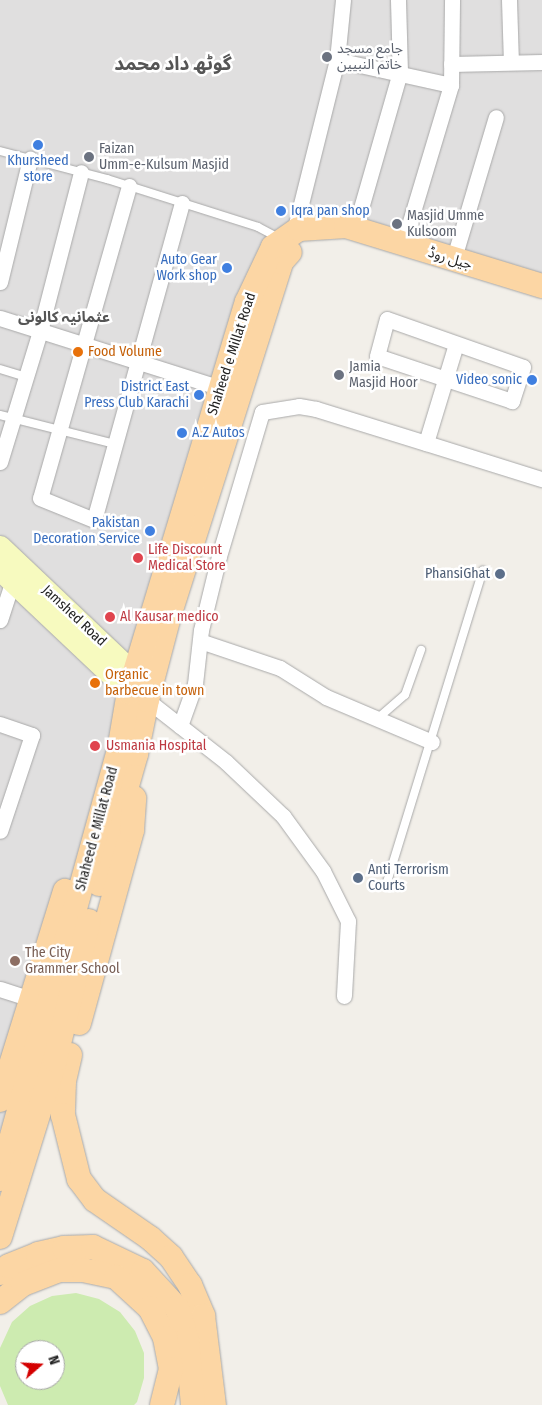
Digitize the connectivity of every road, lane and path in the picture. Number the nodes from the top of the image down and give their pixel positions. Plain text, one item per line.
1 (343, 0) edge
2 (398, 0) edge
3 (452, 0) edge
4 (509, 0) edge
5 (337, 60) junction
6 (512, 62) junction
7 (542, 62) edge
8 (451, 64) junction
9 (400, 72) junction
10 (451, 85) junction
11 (496, 117) dead end
12 (0, 151) edge
13 (30, 159) junction
14 (82, 172) junction
15 (129, 186) junction
16 (182, 203) junction
17 (330, 227) junction
18 (355, 229) junction
19 (289, 236) junction
20 (403, 244) junction
21 (453, 261) junction
22 (0, 282) edge
23 (542, 286) edge
24 (0, 318) edge
25 (40, 332) junction
26 (456, 344) junction
27 (84, 346) junction
28 (138, 362) junction
29 (0, 369) edge
30 (26, 377) junction
31 (444, 380) junction
32 (230, 391) junction
33 (7, 417) edge
34 (59, 431) junction
35 (426, 443) junction
36 (115, 444) junction
37 (0, 462) edge
38 (541, 479) dead end
39 (0, 546) edge
40 (483, 570) dead end
41 (6, 576) edge
42 (0, 620) edge
43 (200, 641) junction
44 (421, 650) dead end
45 (139, 688) junction
46 (377, 719) junction
47 (0, 724) edge
48 (180, 726) junction
49 (432, 742) junction
50 (128, 750) junction
51 (0, 831) edge
52 (387, 882) dead end
53 (0, 989) edge
54 (41, 996) junction
55 (344, 996) dead end
56 (0, 1100) edge
57 (0, 1179) edge
58 (0, 1237) edge
59 (0, 1274) edge
60 (0, 1302) edge
61 (162, 1405) edge
62 (193, 1405) edge
63 (214, 1405) edge

1 - 5 street
2 - 9 street
3 - 8 street
4 - 6 street
5 - 9 street
5 - 19 street
6 - 7 street
6 - 8 street
8 - 10 street
9 - 10 street
9 - 18 street
10 - 20 street
11 - 21 street
12 - 13 lane
13 - 14 lane
13 - 22 street
14 - 15 lane
14 - 25 street
15 - 16 lane
15 - 27 street
16 - 19 lane
16 - 28 street
17 - 18 main road, جیل روڈ
17 - 19 main road
17 - 32 main road, Shaheed e Millat Road
18 - 20 main road, جیل روڈ
19 - 32 main road, Shaheed e Millat Road
20 - 21 main road, جیل روڈ
21 - 23 main road, جیل روڈ
24 - 25 street
25 - 27 street
25 - 30 street
26 - 31 street
26 - 31 street
26 - 31 street
27 - 28 street
27 - 34 street
28 - 32 street
28 - 36 street
29 - 30 lane
30 - 33 street
31 - 35 street
32 - 45 main road, Shaheed e Millat Road
33 - 34 lane
33 - 37 street
34 - 36 lane
34 - 36 street
35 - 38 street
35 - 43 street
39 - 45 main road, Jamshed Road
40 - 49 lane
41 - 42 street
41 - 45 main road, Jamshed Road
43 - 46 street
43 - 48 street
44 - 46 lane
45 - 48 street
45 - 50 main road, Shaheed e Millat Road
46 - 49 street
47 - 51 street
48 - 55 street
49 - 52 lane
50 - 54 main road
50 - 58 main road
50 - 63 main road
53 - 54 street
54 - 56 main road
54 - 57 main road
59 - 62 main road
60 - 61 main road

